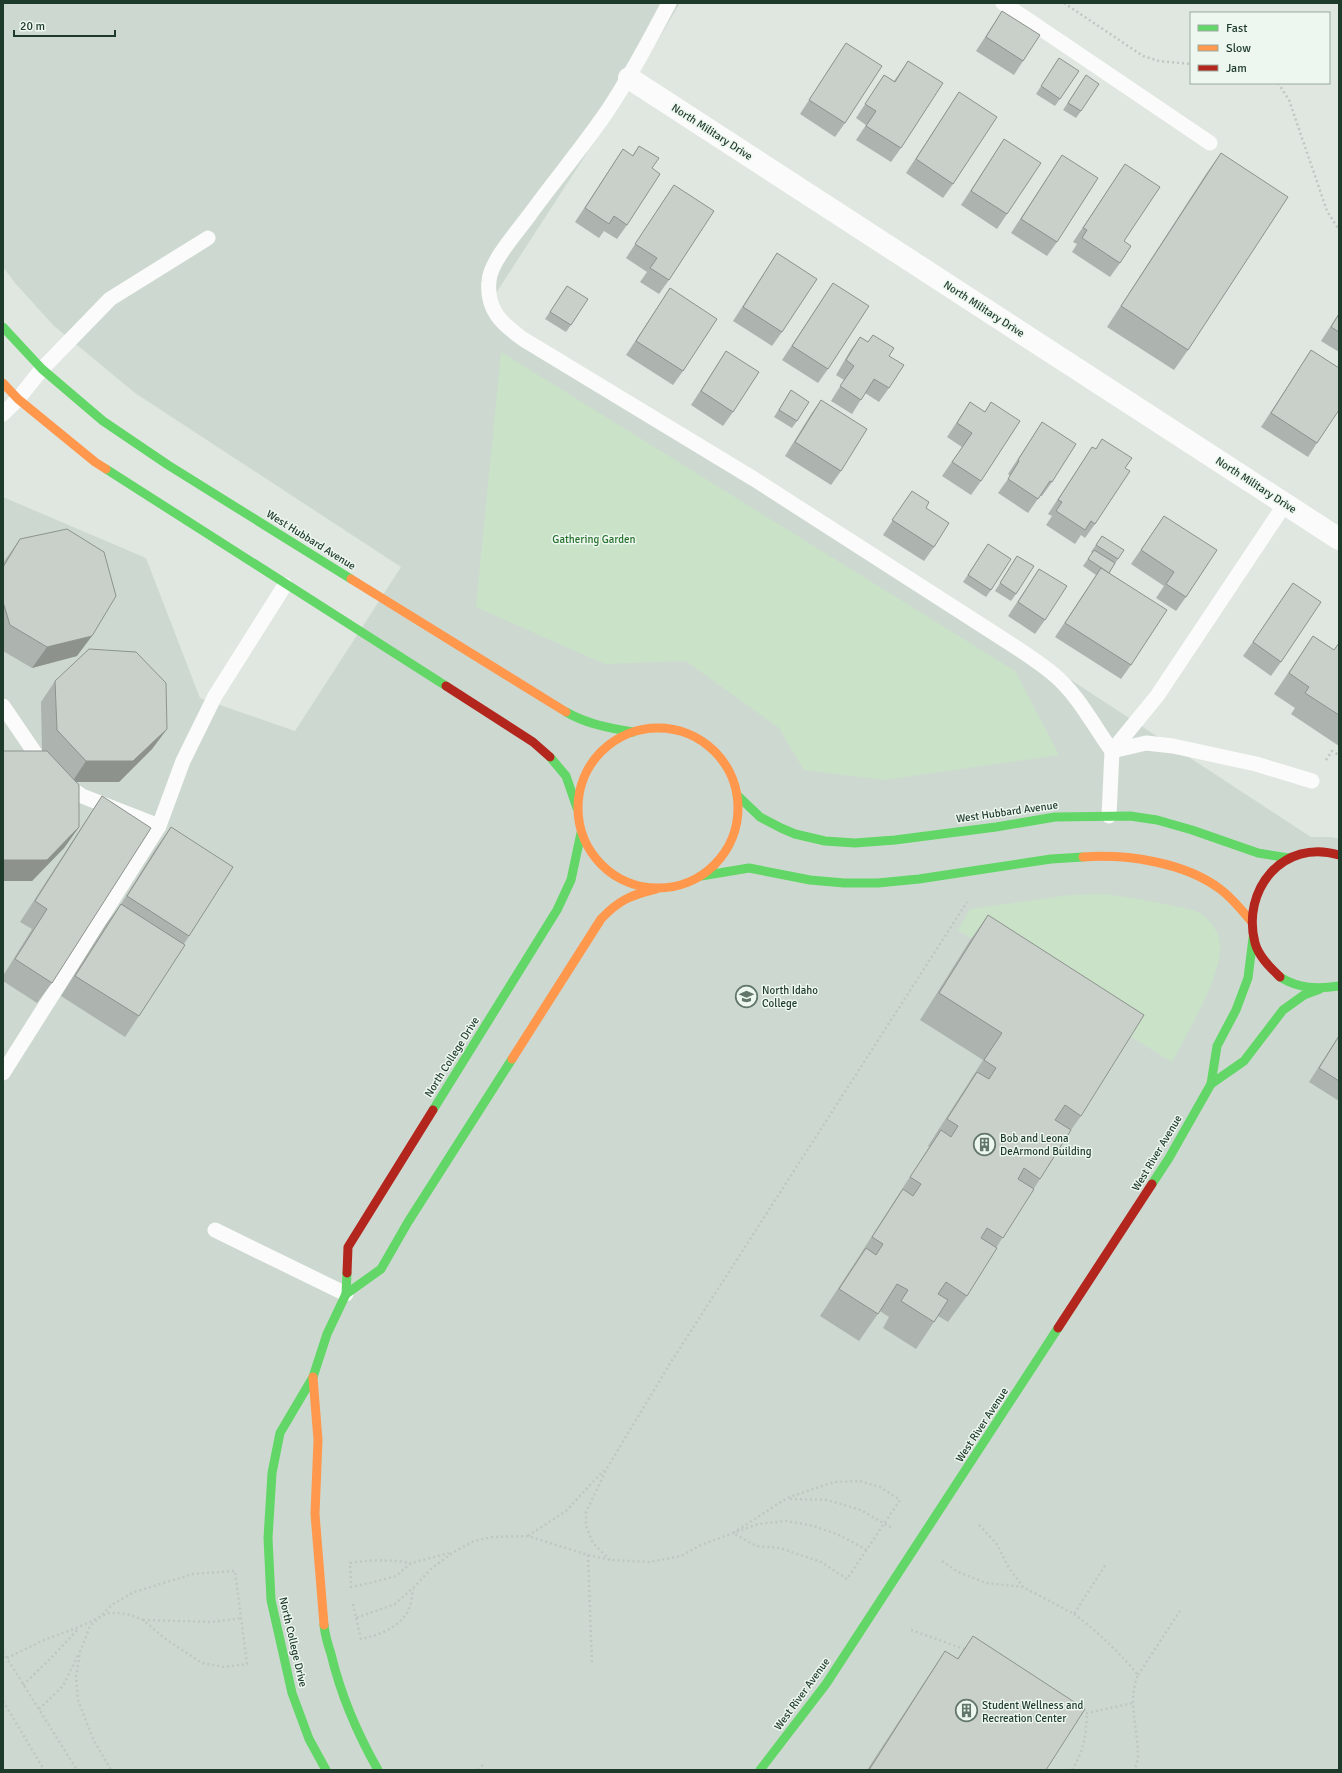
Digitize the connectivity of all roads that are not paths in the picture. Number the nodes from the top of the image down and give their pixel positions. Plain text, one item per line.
1 (670, 3) edge
2 (1003, 3) edge
3 (629, 78) junction
4 (1210, 143) dead end
5 (208, 238) dead end
6 (3, 327) edge
7 (42, 369) junction
8 (3, 383) edge
9 (18, 399) junction
10 (3, 414) edge
11 (1285, 504) junction
12 (1339, 539) edge
13 (286, 585) junction
14 (3, 706) edge
15 (633, 732) junction
16 (1112, 751) junction
17 (1312, 781) dead end
18 (737, 796) junction
19 (578, 808) junction
20 (1109, 816) junction
21 (159, 826) junction
22 (582, 833) junction
23 (1331, 844) dead end
24 (1309, 852) junction
25 (1339, 855) edge
26 (1289, 858) junction
27 (701, 876) junction
28 (656, 889) junction
29 (1250, 920) junction
30 (1253, 938) junction
31 (1339, 986) edge
32 (1320, 989) junction
33 (3, 1072) edge
34 (1211, 1084) junction
35 (215, 1230) dead end
36 (346, 1294) junction
37 (313, 1377) junction
38 (326, 1770) edge
39 (378, 1770) edge
40 (760, 1770) edge

1 - 3 lane
2 - 4 lane
3 - 11 street, North Military Drive
3 - 16 lane
5 - 7 lane
6 - 7 street, West Hubbard Avenue
7 - 9 lane
7 - 15 street, West Hubbard Avenue
8 - 9 street
9 - 10 lane
9 - 13 street
11 - 12 street, North Military Drive
11 - 16 lane
13 - 19 street
13 - 21 lane
14 - 21 lane
15 - 18 street
15 - 19 street
16 - 17 lane
16 - 20 lane
18 - 20 street, West Hubbard Avenue
18 - 27 street
19 - 22 street
20 - 26 street, West Hubbard Avenue
21 - 33 lane
22 - 28 street
22 - 36 street, North College Drive
23 - 24 street
24 - 25 street
24 - 26 street
26 - 29 street
27 - 28 street, North College Drive
27 - 29 street
28 - 36 street, North College Drive
29 - 30 street
30 - 32 street
30 - 34 street, West River Avenue
31 - 32 street
32 - 34 street, West River Avenue
34 - 40 street, West River Avenue
35 - 36 lane
36 - 37 street, North College Drive
37 - 38 street, North College Drive
37 - 39 street, North College Drive

